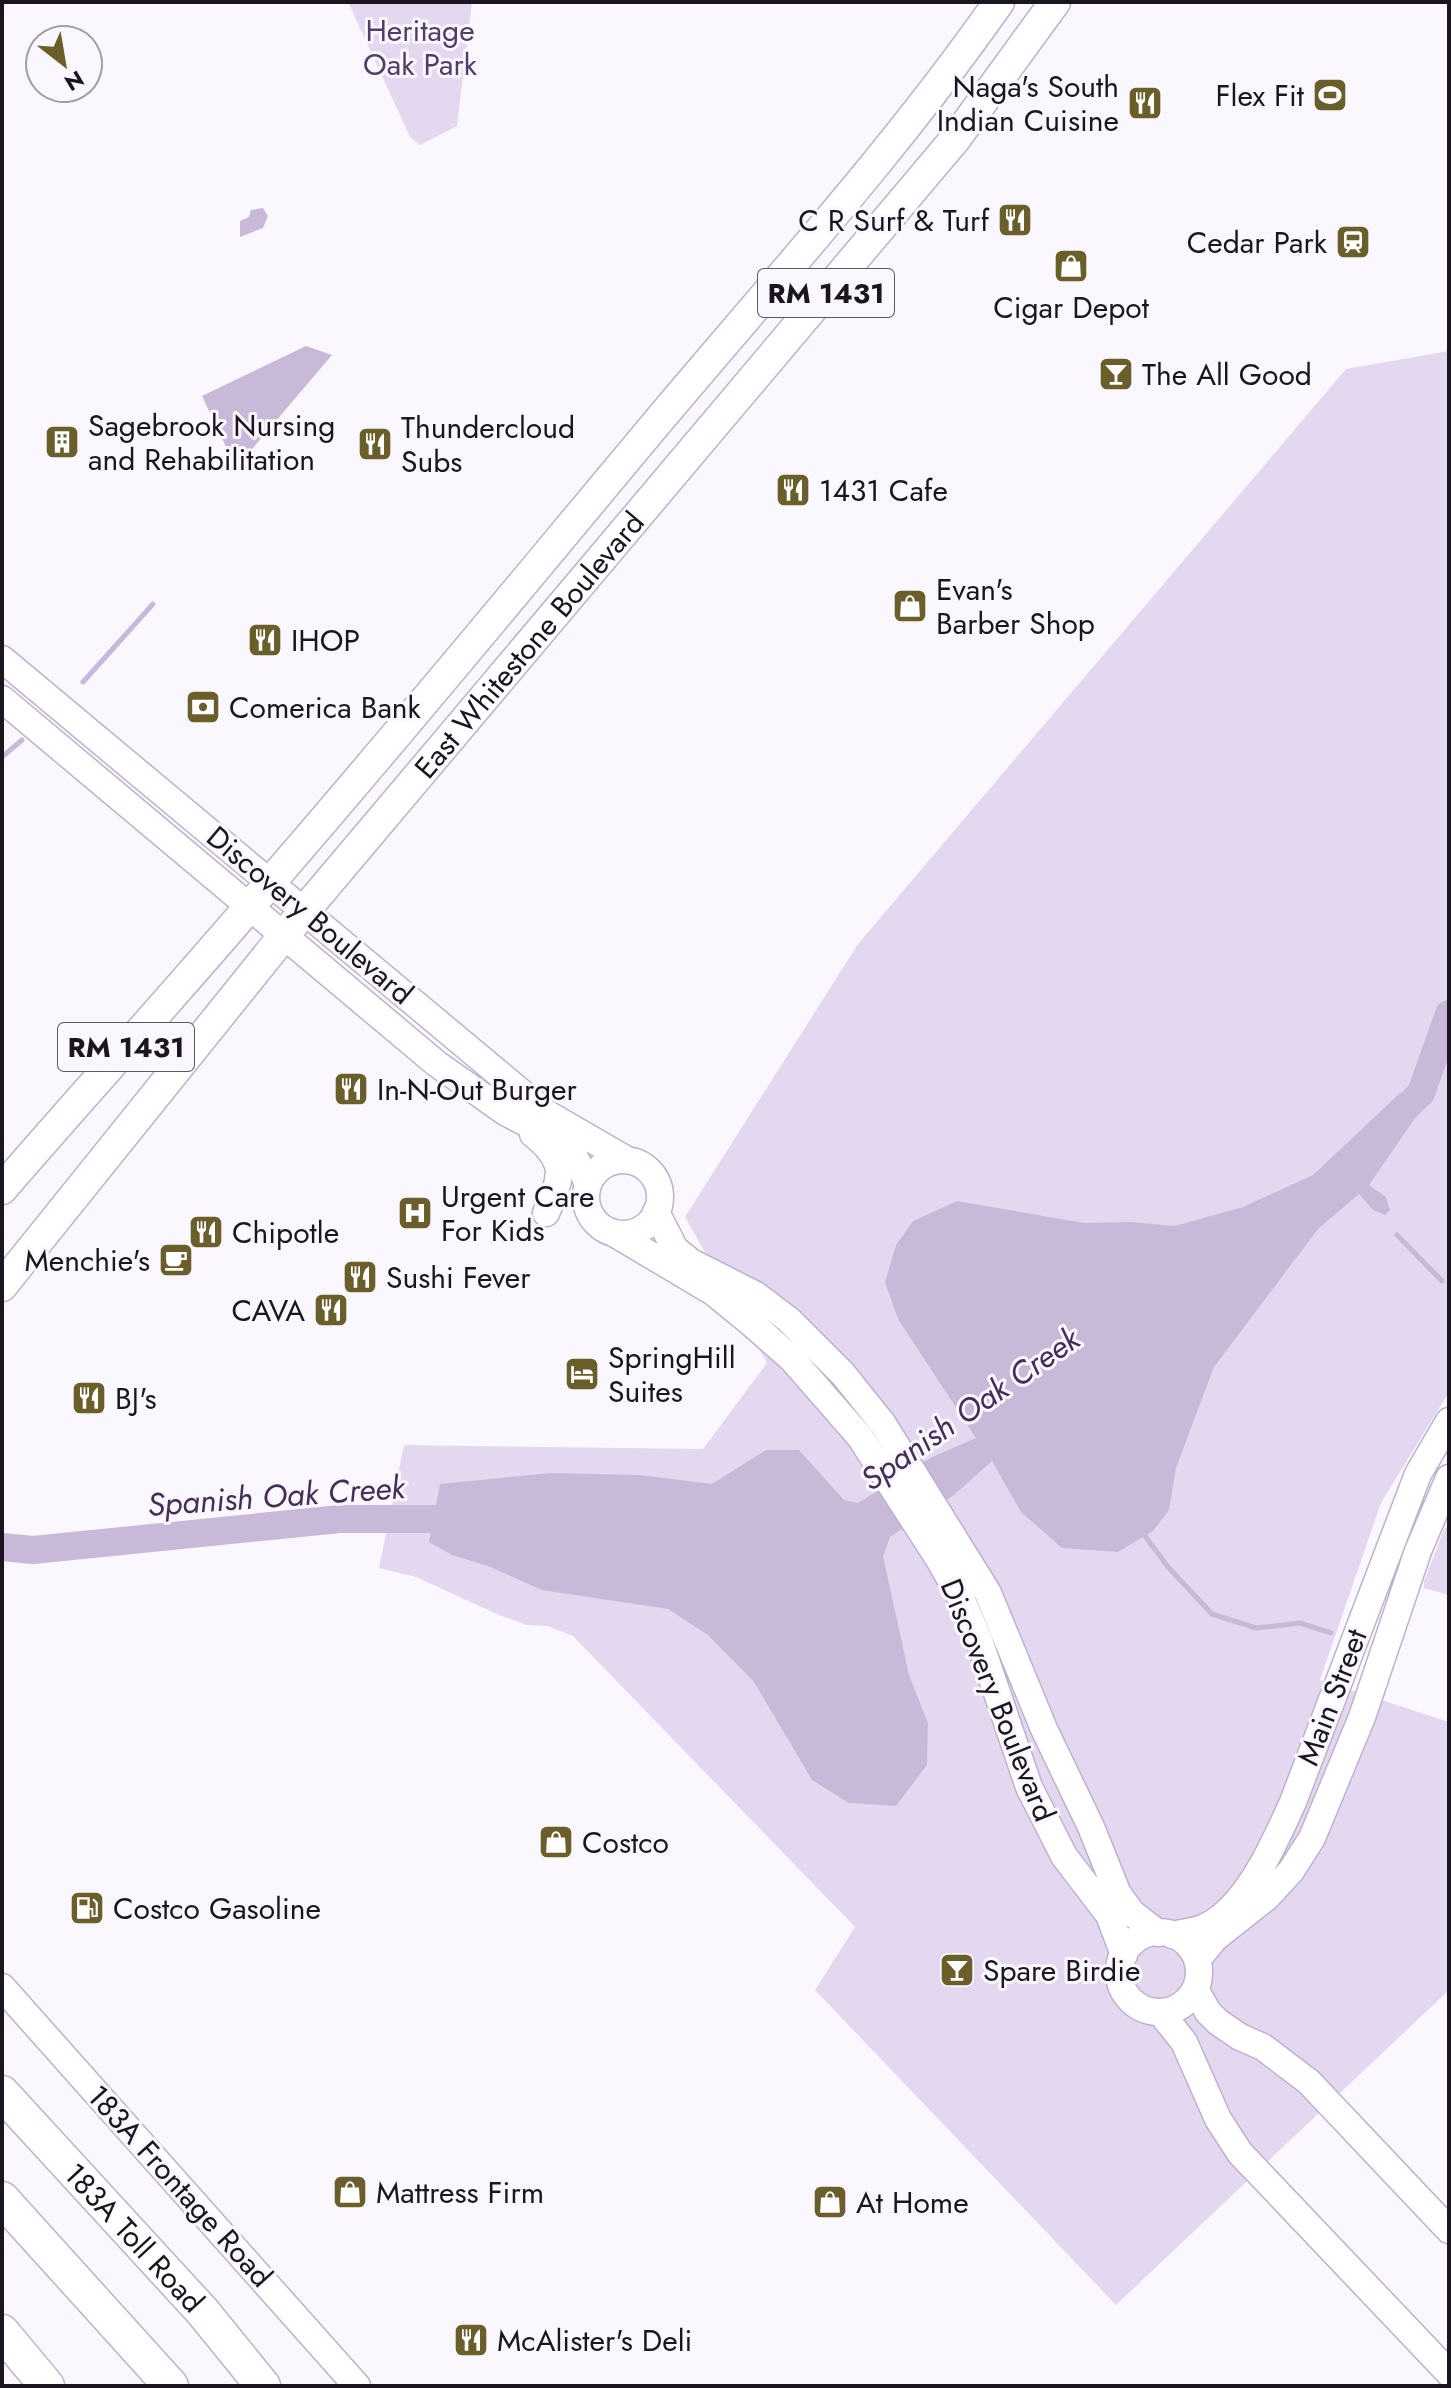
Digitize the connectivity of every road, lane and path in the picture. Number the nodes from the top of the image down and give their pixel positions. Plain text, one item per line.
1 (999, 2) edge
2 (1055, 2) edge
3 (2, 659) edge
4 (2, 699) edge
5 (271, 882) junction
6 (251, 906) junction
7 (305, 910) junction
8 (285, 934) junction
9 (505, 1112) junction
10 (627, 1160) junction
11 (588, 1183) junction
12 (2, 1189) edge
13 (656, 1212) junction
14 (546, 1213) dead end
15 (612, 1232) junction
16 (2, 1286) edge
17 (1449, 1421) edge
18 (1449, 1478) edge
19 (951, 1555) junction
20 (1370, 1597) junction
21 (1398, 1609) junction
22 (1165, 1934) junction
23 (1124, 1955) junction
24 (1197, 1960) junction
25 (2, 1987) edge
26 (1195, 1989) junction
27 (1160, 2012) junction
28 (2, 2093) edge
29 (2, 2199) edge
30 (1449, 2230) edge
31 (203, 2312) junction
32 (2, 2332) edge
33 (1449, 2373) edge
34 (47, 2386) edge
35 (171, 2386) edge
36 (263, 2386) edge
37 (279, 2386) edge
38 (357, 2386) edge

1 - 5 main road, East Whitestone Boulevard / RM 1431
2 - 7 main road, East Whitestone Boulevard / RM 1431
3 - 5 street, Discovery Boulevard
4 - 6 street, Discovery Boulevard
5 - 6 main road, East Whitestone Boulevard / RM 1431
5 - 7 street, Discovery Boulevard
6 - 8 street, Discovery Boulevard
6 - 12 main road, East Whitestone Boulevard / RM 1431
7 - 8 main road, East Whitestone Boulevard / RM 1431
7 - 10 street, Discovery Boulevard
8 - 9 street, Discovery Boulevard
8 - 16 main road, East Whitestone Boulevard / RM 1431
9 - 11 street, Discovery Boulevard
9 - 14 street
10 - 11 street
10 - 13 street
11 - 15 street
13 - 15 street
13 - 19 street, Discovery Boulevard
15 - 19 street, Discovery Boulevard
17 - 20 street, Main Street
18 - 21 street, Main Street
19 - 22 street, Discovery Boulevard
19 - 23 street, Discovery Boulevard
20 - 21 street
20 - 22 street, Main Street
21 - 24 street, Main Street
22 - 23 street
22 - 24 street
23 - 27 street
24 - 26 street
25 - 38 street, 183A Frontage Road
26 - 27 street
26 - 30 street
27 - 33 street
28 - 31 highway, 183A Toll Road
29 - 35 highway
31 - 36 highway, 183A Toll Road
31 - 37 highway
32 - 34 highway

